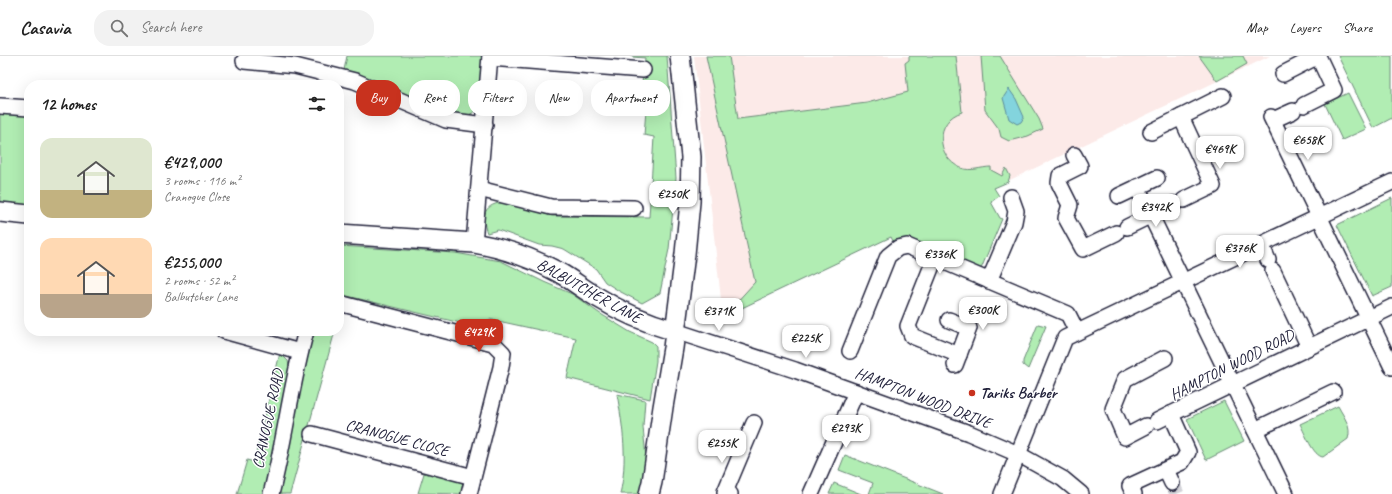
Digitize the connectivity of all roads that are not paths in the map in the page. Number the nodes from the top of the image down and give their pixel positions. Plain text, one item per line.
1 (680, 56) edge
2 (490, 57) edge
3 (244, 61) dead end
4 (643, 70) dead end
5 (1283, 74) dead end
6 (1223, 96) dead end
7 (0, 106) edge
8 (24, 108) edge
9 (1181, 117) junction
10 (485, 125) junction
11 (1151, 132) dead end
12 (1074, 155) dead end
13 (1157, 178) dead end
14 (1392, 182) edge
15 (1137, 188) junction
16 (479, 189) junction
17 (1119, 196) dead end
18 (1011, 197) dead end
19 (634, 208) dead end
20 (0, 212) edge
21 (24, 214) edge
22 (1151, 216) junction
23 (1320, 216) junction
24 (344, 234) edge
25 (474, 243) junction
26 (1261, 244) junction
27 (935, 258) junction
28 (989, 281) junction
29 (1183, 281) junction
30 (344, 304) edge
31 (1392, 307) edge
32 (1369, 318) junction
33 (949, 320) dead end
34 (675, 331) junction
35 (1077, 332) junction
36 (242, 336) edge
37 (305, 336) edge
38 (1309, 347) junction
39 (850, 351) dead end
40 (300, 352) junction
41 (1165, 358) dead end
42 (1392, 367) edge
43 (1232, 383) junction
44 (856, 392) junction
45 (1333, 392) dead end
46 (1171, 414) junction
47 (754, 423) dead end
48 (1255, 430) junction
49 (312, 434) dead end
50 (1018, 454) junction
51 (473, 477) junction
52 (1173, 485) edge
53 (271, 494) edge
54 (469, 494) edge
55 (650, 494) edge
56 (730, 494) edge
57 (811, 494) edge
58 (1002, 494) edge
59 (1081, 494) edge
60 (1134, 494) edge
61 (1286, 494) edge

1 - 34 street
2 - 4 street
2 - 10 street
3 - 10 street
5 - 23 street
6 - 9 street
7 - 8 street
9 - 11 street
9 - 22 street
10 - 16 street
12 - 22 street
13 - 15 street
14 - 23 street
15 - 17 street
15 - 22 street
16 - 19 street
16 - 25 street
18 - 28 street
20 - 21 street
22 - 29 street
23 - 26 street
23 - 32 street
24 - 25 street, BALBUTCHER LANE
25 - 34 street, BALBUTCHER LANE
26 - 29 street
26 - 38 street
27 - 28 street
27 - 33 street
27 - 39 street
28 - 35 street
29 - 35 street
29 - 43 street
30 - 51 street
31 - 32 street, HAMPTON WOOD ROAD
32 - 38 street, HAMPTON WOOD ROAD
32 - 42 street
34 - 44 street, HAMPTON WOOD DRIVE
34 - 55 street
35 - 50 street
36 - 40 street, CRANOGUE ROAD
37 - 40 street, CRANOGUE ROAD
38 - 43 street, HAMPTON WOOD ROAD
40 - 53 street, CRANOGUE ROAD
41 - 46 street
43 - 46 street, HAMPTON WOOD ROAD
43 - 48 street
44 - 50 street, HAMPTON WOOD DRIVE
44 - 57 street
45 - 48 street
46 - 52 street, HAMPTON WOOD ROAD
47 - 56 street
48 - 61 street
49 - 51 street, CRANOGUE CLOSE
50 - 58 street
50 - 59 street, HAMPTON WOOD DRIVE
51 - 54 street
52 - 60 street, HAMPTON WOOD ROAD

